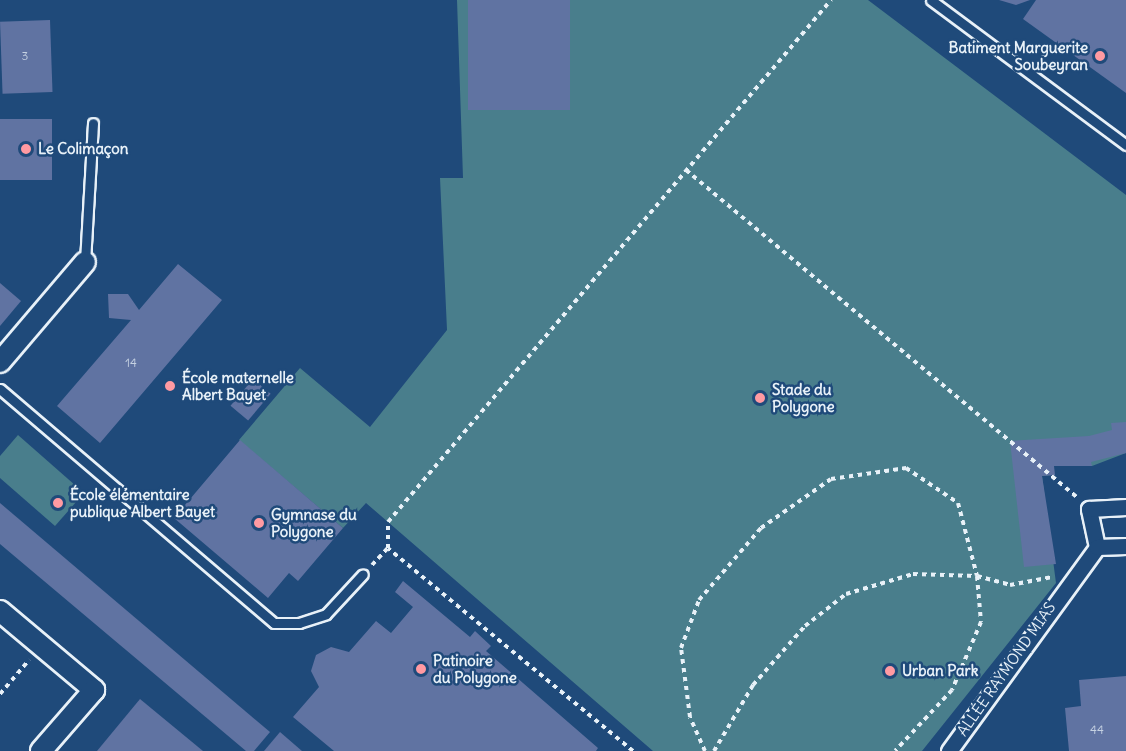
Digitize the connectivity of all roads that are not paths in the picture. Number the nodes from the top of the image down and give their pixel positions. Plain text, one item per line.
1 (930, 0) edge
2 (93, 123) dead end
3 (1126, 145) edge
4 (85, 262) joint
5 (0, 362) edge
6 (0, 389) edge
7 (1126, 507) edge
8 (1126, 546) edge
9 (1097, 547) junction
10 (363, 574) road end
11 (0, 611) edge
12 (41, 751) edge
13 (949, 751) edge

1 - 3 lane
2 - 4 lane
4 - 5 street
6 - 10 lane
7 - 9 street
8 - 9 street
9 - 13 street, ALLÉE RAYMOND MIAS
11 - 12 street

